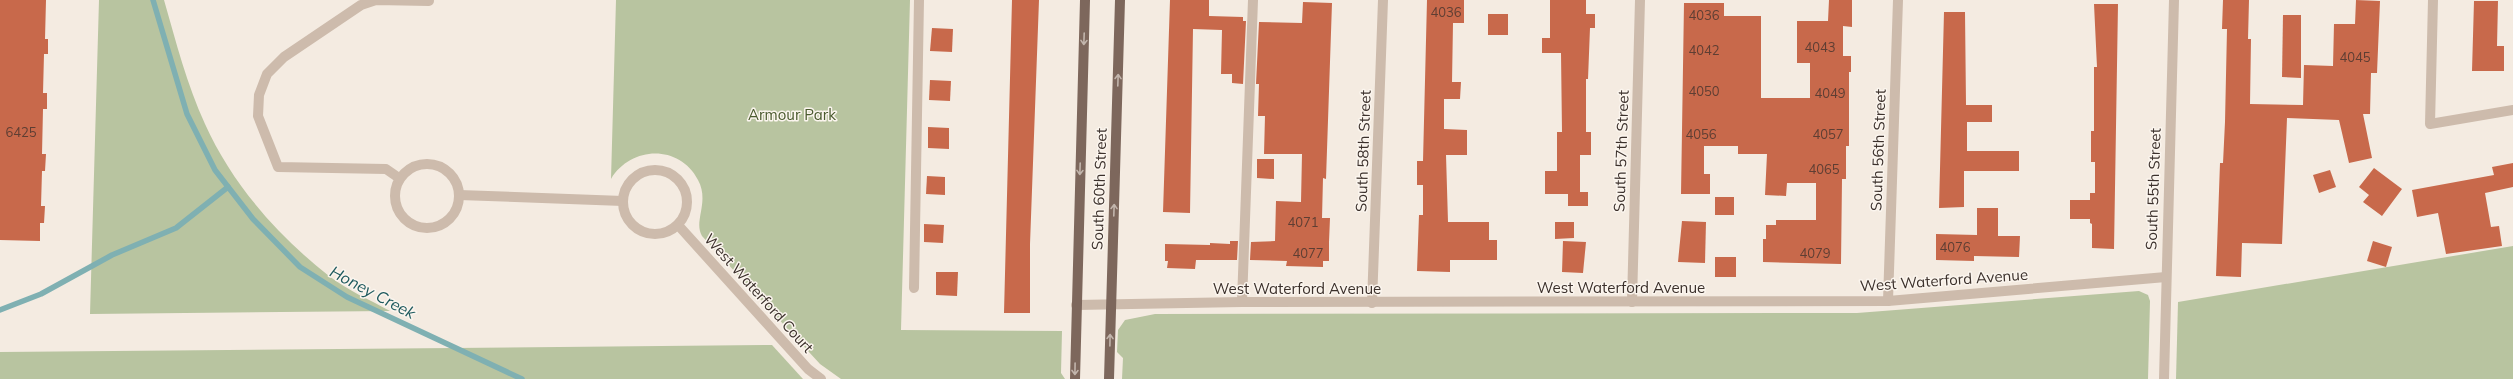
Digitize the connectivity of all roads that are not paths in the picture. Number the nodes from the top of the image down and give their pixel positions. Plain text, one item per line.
1 (919, 0) edge
2 (1085, 0) edge
3 (1120, 0) edge
4 (1252, 0) edge
5 (1383, 0) edge
6 (1640, 0) edge
7 (1898, 0) edge
8 (2174, 0) edge
9 (2433, 0) edge
10 (429, 1) dead end
11 (2513, 110) edge
12 (399, 178) junction
13 (459, 195) junction
14 (623, 201) junction
15 (678, 225) junction
16 (2166, 277) junction
17 (914, 288) dead end
18 (1888, 301) junction
19 (1242, 302) junction
20 (1632, 302) junction
21 (1372, 303) junction
22 (1110, 304) junction
23 (1076, 305) junction
24 (821, 379) edge
25 (1075, 379) edge
26 (1109, 379) edge
27 (2164, 379) edge

1 - 17 street
2 -> 23 main road, South 60th Street
22 -> 3 main road, South 60th Street
4 - 19 street
5 - 21 street, South 58th Street
6 - 20 street, South 57th Street
7 - 18 street, South 56th Street
8 - 16 street, South 55th Street
9 - 11 street
10 - 12 street
12 - 13 street
12 - 13 street
13 - 14 street
14 - 15 street
14 - 15 street
15 - 24 street, West Waterford Court
16 - 18 street, West Waterford Avenue
16 - 27 street, South 55th Street
18 - 20 street, West Waterford Avenue
19 - 21 street, West Waterford Avenue
19 - 22 street, West Waterford Avenue
20 - 21 street, West Waterford Avenue
22 - 23 street, West Waterford Avenue
26 -> 22 main road, South 60th Street
23 -> 25 main road, South 60th Street

